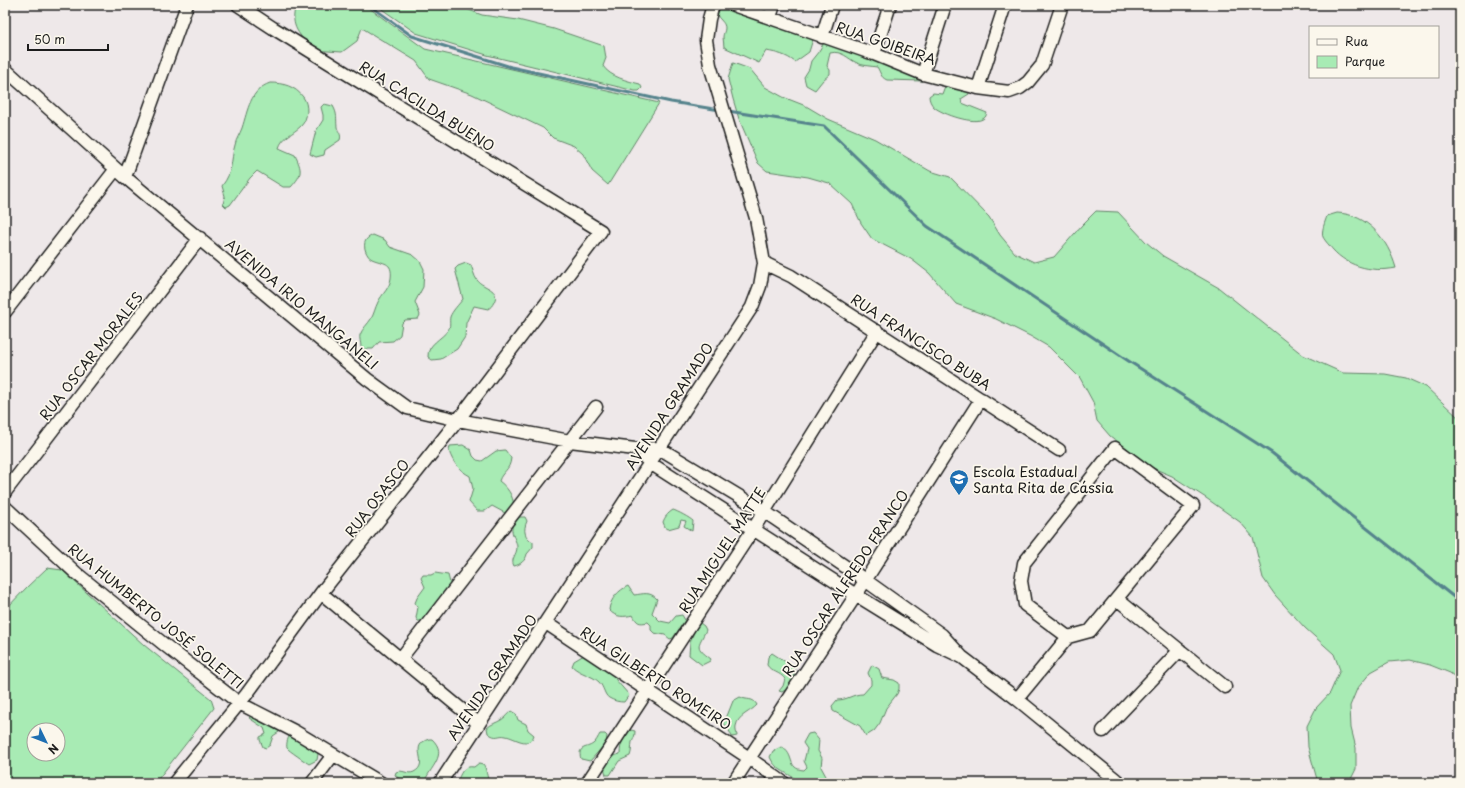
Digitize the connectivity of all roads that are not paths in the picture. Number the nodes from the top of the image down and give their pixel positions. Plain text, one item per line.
1 (187, 5) edge
2 (238, 5) edge
3 (713, 5) edge
4 (733, 5) edge
5 (774, 5) edge
6 (832, 5) edge
7 (890, 5) edge
8 (945, 5) edge
9 (1005, 5) edge
10 (1062, 5) edge
11 (770, 17) junction
12 (822, 37) junction
13 (874, 54) junction
14 (5, 69) edge
15 (923, 74) junction
16 (978, 88) junction
17 (116, 169) junction
18 (126, 177) junction
19 (601, 231) joint
20 (200, 238) junction
21 (764, 263) junction
22 (5, 312) edge
23 (877, 331) junction
24 (982, 399) junction
25 (596, 407) dead end
26 (458, 420) junction
27 (570, 441) junction
28 (659, 448) junction
29 (635, 449) junction
30 (1059, 450) dead end
31 (650, 463) junction
32 (5, 492) edge
33 (5, 507) edge
34 (764, 512) junction
35 (754, 528) junction
36 (865, 580) junction
37 (321, 593) junction
38 (856, 595) junction
39 (1117, 599) junction
40 (546, 624) junction
41 (1068, 637) junction
42 (1180, 650) junction
43 (962, 657) junction
44 (401, 658) junction
45 (1225, 687) dead end
46 (648, 692) junction
47 (1017, 699) junction
48 (239, 703) junction
49 (478, 723) junction
50 (1103, 731) dead end
51 (333, 755) junction
52 (749, 758) junction
53 (174, 783) edge
54 (312, 783) edge
55 (381, 783) edge
56 (440, 783) edge
57 (587, 783) edge
58 (733, 783) edge
59 (784, 783) edge
60 (1120, 783) edge

1 - 18 street
2 - 19 street, RUA CACILDA BUENO
3 - 21 street, AVENIDA GRAMADO
4 - 11 street, RUA GOIBEIRA
5 - 11 street
6 - 12 street
7 - 13 street
8 - 15 street
9 - 16 street
10 - 16 street, RUA GOIBEIRA
11 - 12 street, RUA GOIBEIRA
12 - 13 street, RUA GOIBEIRA
13 - 15 street, RUA GOIBEIRA
14 - 17 street, AVENIDA IRIO MANGANELI
15 - 16 street, RUA GOIBEIRA
17 - 18 street, AVENIDA IRIO MANGANELI
17 - 22 street
18 - 20 street, AVENIDA IRIO MANGANELI
19 - 26 street, RUA OSASCO
20 - 26 street, AVENIDA IRIO MANGANELI
20 - 32 street, RUA OSCAR MORALES
21 - 23 street, RUA FRANCISCO BUBA
21 - 28 street, AVENIDA GRAMADO
23 - 24 street, RUA FRANCISCO BUBA
23 - 34 street, RUA MIGUEL MATTE
24 - 30 street, RUA FRANCISCO BUBA
24 - 36 street, RUA OSCAR ALFREDO FRANCO
25 - 27 street
26 - 27 street, AVENIDA IRIO MANGANELI
26 - 37 street, RUA OSASCO
27 - 29 street, AVENIDA IRIO MANGANELI
27 - 44 street
28 - 29 street, AVENIDA IRIO MANGANELI
28 - 31 street, AVENIDA GRAMADO
28 - 34 street
29 - 31 street
31 - 35 street
31 - 40 street, AVENIDA GRAMADO
33 - 48 street, RUA HUMBERTO JOSÉ SOLETTI
34 - 35 street, RUA MIGUEL MATTE
34 - 36 street
35 - 38 street
35 - 46 street, RUA MIGUEL MATTE
36 - 38 street, RUA OSCAR ALFREDO FRANCO
36 - 43 street
37 - 44 street
37 - 48 street, RUA OSASCO
38 - 43 street
38 - 52 street, RUA OSCAR ALFREDO FRANCO
39 - 41 street
39 - 41 street
39 - 42 street
40 - 46 street, RUA GILBERTO ROMEIRO
40 - 49 street, AVENIDA GRAMADO
41 - 47 street
42 - 45 street
42 - 50 street
43 - 47 street
44 - 49 street
46 - 52 street, RUA GILBERTO ROMEIRO
46 - 57 street, RUA MIGUEL MATTE
47 - 60 street
48 - 51 street, RUA HUMBERTO JOSÉ SOLETTI
48 - 53 street, RUA OSASCO
49 - 56 street, AVENIDA GRAMADO
51 - 54 street
51 - 55 street, RUA HUMBERTO JOSÉ SOLETTI
52 - 58 street, RUA OSCAR ALFREDO FRANCO
52 - 59 street, RUA GILBERTO ROMEIRO

